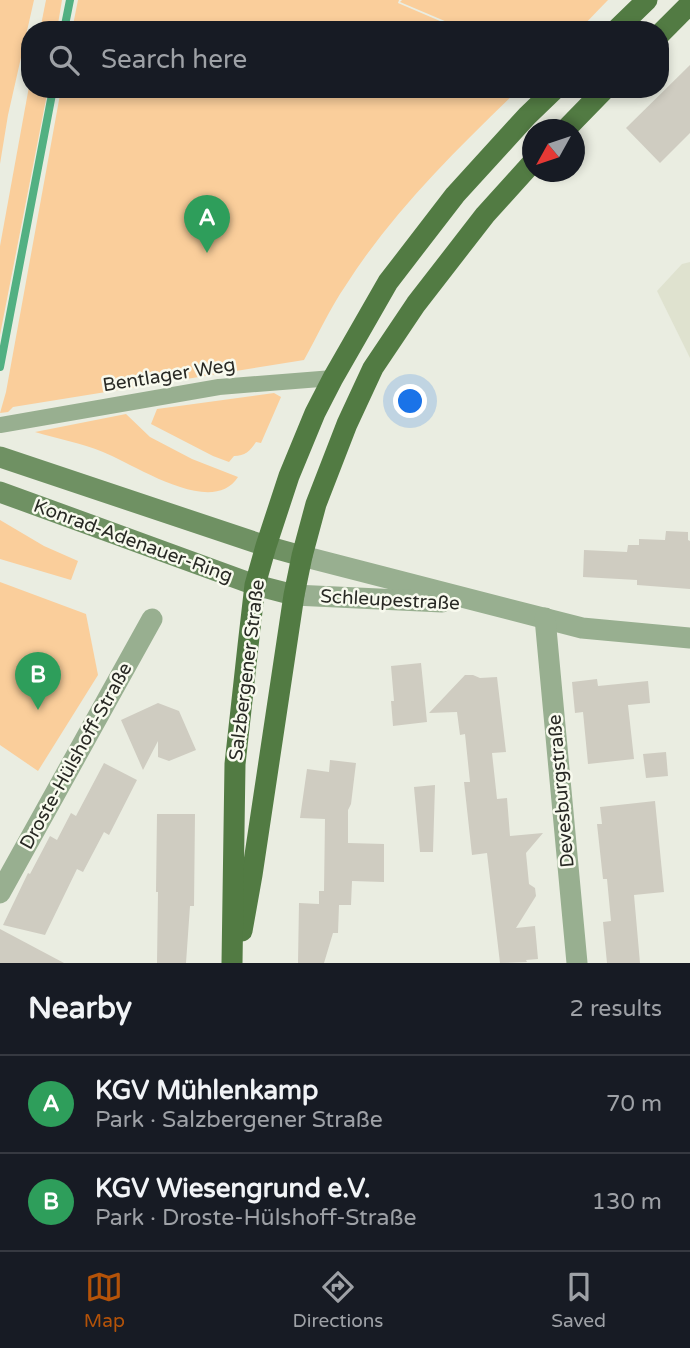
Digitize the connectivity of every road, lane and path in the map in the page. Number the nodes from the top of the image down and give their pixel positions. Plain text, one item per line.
1 (647, 0) edge
2 (690, 4) edge
3 (625, 21) edge
4 (669, 25) edge
5 (546, 98) edge
6 (596, 98) edge
7 (576, 119) edge
8 (522, 175) edge
9 (332, 378) junction
10 (7, 424) edge
11 (0, 457) edge
12 (6, 494) edge
13 (266, 546) junction
14 (302, 556) junction
15 (255, 585) junction
16 (294, 595) junction
17 (485, 604) junction
18 (545, 618) junction
19 (152, 619) dead end
20 (690, 638) edge
21 (0, 893) edge
22 (234, 963) edge
23 (577, 963) edge

1 - 3 main road
2 - 4 main road
5 - 9 main road, Salzbergener Straße
6 - 7 main road
8 - 14 main road, Salzbergener Straße
9 - 10 lane, Bentlager Weg
9 - 13 main road, Salzbergener Straße
11 - 13 main road, Konrad-Adenauer-Ring
12 - 15 main road, Konrad-Adenauer-Ring
13 - 14 main road, Konrad-Adenauer-Ring
13 - 15 main road, Salzbergener Straße
14 - 16 main road, Salzbergener Straße
14 - 17 street, Schleupestraße
15 - 16 main road, Konrad-Adenauer-Ring
15 - 22 main road, Salzbergener Straße
16 - 17 street, Schleupestraße
16 - 22 main road, Salzbergener Straße
17 - 18 street, Schleupestraße
18 - 20 street, Schleupestraße
18 - 23 street, Devesburgstraße
19 - 21 street, Droste-Hülshoff-Straße

